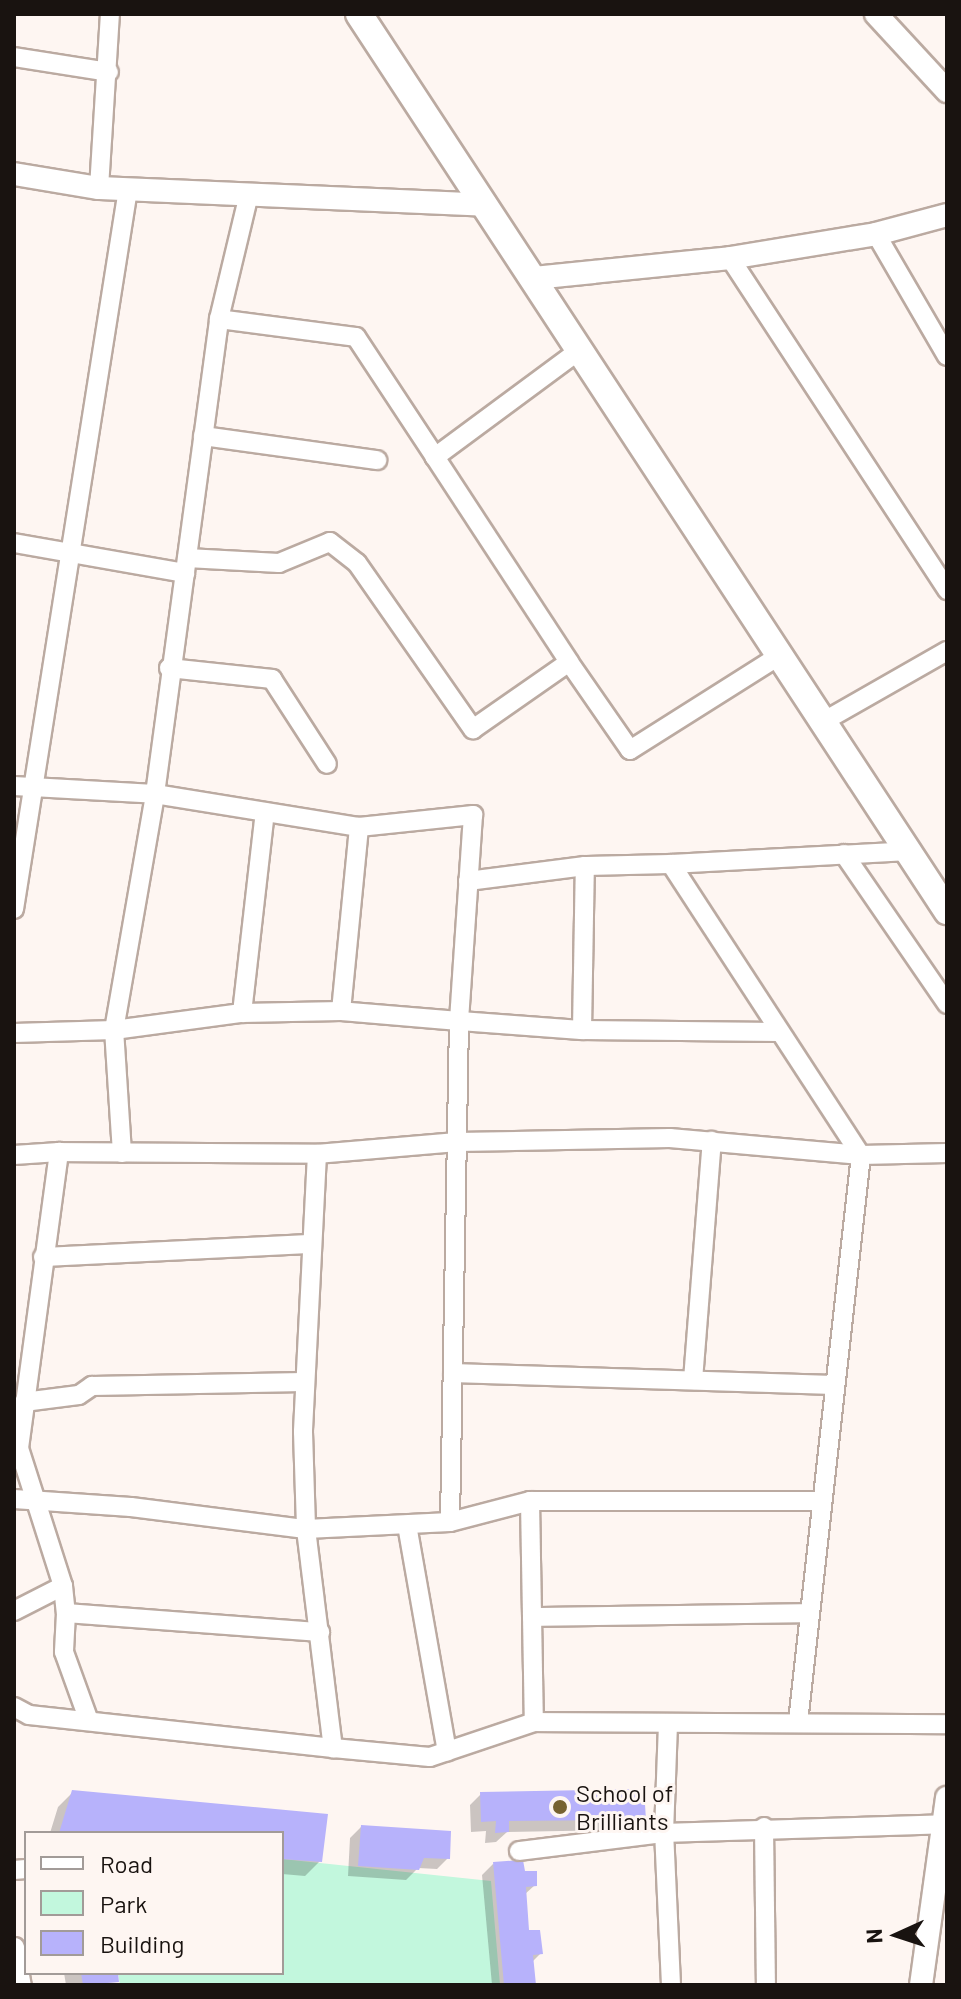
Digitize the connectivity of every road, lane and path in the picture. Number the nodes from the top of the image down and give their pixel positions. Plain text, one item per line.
1 (110, 14) edge
2 (359, 14) edge
3 (876, 14) edge
4 (14, 57) edge
5 (109, 72) junction
6 (947, 91) edge
7 (14, 174) edge
8 (99, 188) junction
9 (128, 189) junction
10 (249, 194) junction
11 (486, 205) junction
12 (947, 215) edge
13 (876, 234) junction
14 (730, 258) junction
15 (534, 278) junction
16 (219, 319) junction
17 (581, 349) junction
18 (947, 356) edge
19 (203, 436) junction
20 (435, 457) junction
21 (377, 460) dead end
22 (14, 543) edge
23 (70, 556) junction
24 (186, 566) junction
25 (947, 590) edge
26 (947, 651) edge
27 (782, 654) junction
28 (569, 662) junction
29 (169, 668) junction
30 (826, 720) junction
31 (327, 764) dead end
32 (23, 786) edge
33 (155, 794) junction
34 (265, 812) junction
35 (359, 827) junction
36 (909, 851) junction
37 (844, 854) junction
38 (671, 864) junction
39 (585, 866) junction
40 (468, 881) junction
41 (14, 909) edge
42 (947, 911) edge
43 (947, 1004) edge
44 (341, 1011) junction
45 (242, 1013) junction
46 (459, 1021) junction
47 (114, 1030) junction
48 (582, 1030) junction
49 (779, 1032) junction
50 (14, 1033) edge
51 (712, 1141) junction
52 (457, 1142) junction
53 (59, 1152) junction
54 (122, 1153) junction
55 (947, 1153) edge
56 (317, 1154) junction
57 (14, 1155) edge
58 (861, 1155) junction
59 (310, 1244) junction
60 (43, 1257) junction
61 (453, 1373) junction
62 (693, 1380) junction
63 (304, 1382) junction
64 (833, 1385) junction
65 (24, 1402) junction
66 (14, 1499) edge
67 (34, 1500) junction
68 (530, 1501) junction
69 (821, 1501) junction
70 (450, 1522) junction
71 (407, 1525) junction
72 (306, 1529) junction
73 (63, 1586) junction
74 (14, 1611) edge
75 (66, 1613) junction
76 (809, 1613) junction
77 (532, 1617) junction
78 (320, 1632) junction
79 (19, 1713) edge
80 (89, 1721) junction
81 (534, 1722) junction
82 (798, 1722) junction
83 (947, 1724) edge
84 (668, 1725) junction
85 (333, 1748) junction
86 (447, 1751) junction
87 (947, 1798) edge
88 (943, 1824) junction
89 (764, 1827) junction
90 (664, 1833) junction
91 (519, 1851) dead end
92 (15, 1947) edge
93 (22, 1985) edge
94 (671, 1985) edge
95 (766, 1985) edge
96 (921, 1985) edge

1 - 5 street
2 - 11 main road
3 - 6 street
4 - 5 street
5 - 8 street
7 - 8 street
8 - 9 street
9 - 10 street
9 - 23 street
10 - 11 street
10 - 16 street
11 - 15 main road
12 - 13 street
13 - 14 street
13 - 18 street
14 - 15 street
14 - 25 street
15 - 17 main road
16 - 19 street
16 - 20 street
17 - 20 street
17 - 27 main road
19 - 21 street
19 - 24 street
20 - 28 street
22 - 23 street
23 - 24 street
23 - 32 street
24 - 28 street
24 - 29 street
26 - 30 street
27 - 28 street
27 - 30 main road
29 - 31 street
29 - 33 street
30 - 36 main road
32 - 33 street
32 - 41 street
33 - 34 street
33 - 47 street
34 - 35 street
34 - 45 street
35 - 40 street
35 - 44 street
36 - 37 street
36 - 42 main road
37 - 38 street
37 - 43 street
38 - 39 street
38 - 49 street
39 - 40 street
39 - 48 street
40 - 46 street
44 - 45 street
44 - 46 street
45 - 47 street
46 - 48 street
46 - 52 street
47 - 50 street
47 - 54 street
48 - 49 street
49 - 58 street
51 - 52 street
51 - 58 street
51 - 62 street
52 - 56 street
52 - 61 street
53 - 54 street
53 - 57 street
53 - 60 street
54 - 56 street
55 - 58 street
56 - 59 street
58 - 64 street
59 - 60 street
59 - 63 street
60 - 65 street
61 - 62 street
61 - 70 street
62 - 64 street
63 - 65 street
63 - 72 street
64 - 69 street
65 - 67 street
66 - 67 street
67 - 72 street
67 - 73 street
68 - 69 street
68 - 70 street
68 - 77 street
69 - 76 street
70 - 71 street
71 - 72 street
71 - 86 street
72 - 78 street
73 - 74 street
73 - 75 street
75 - 78 street
75 - 80 street
76 - 77 street
76 - 82 street
77 - 81 street
78 - 85 street
79 - 80 street
80 - 85 street
81 - 84 street
81 - 86 street
82 - 83 street
82 - 84 street
84 - 90 street
85 - 86 street
87 - 88 street
88 - 89 street
88 - 96 street
89 - 90 street
89 - 95 street
90 - 91 street
90 - 94 street
92 - 93 street

